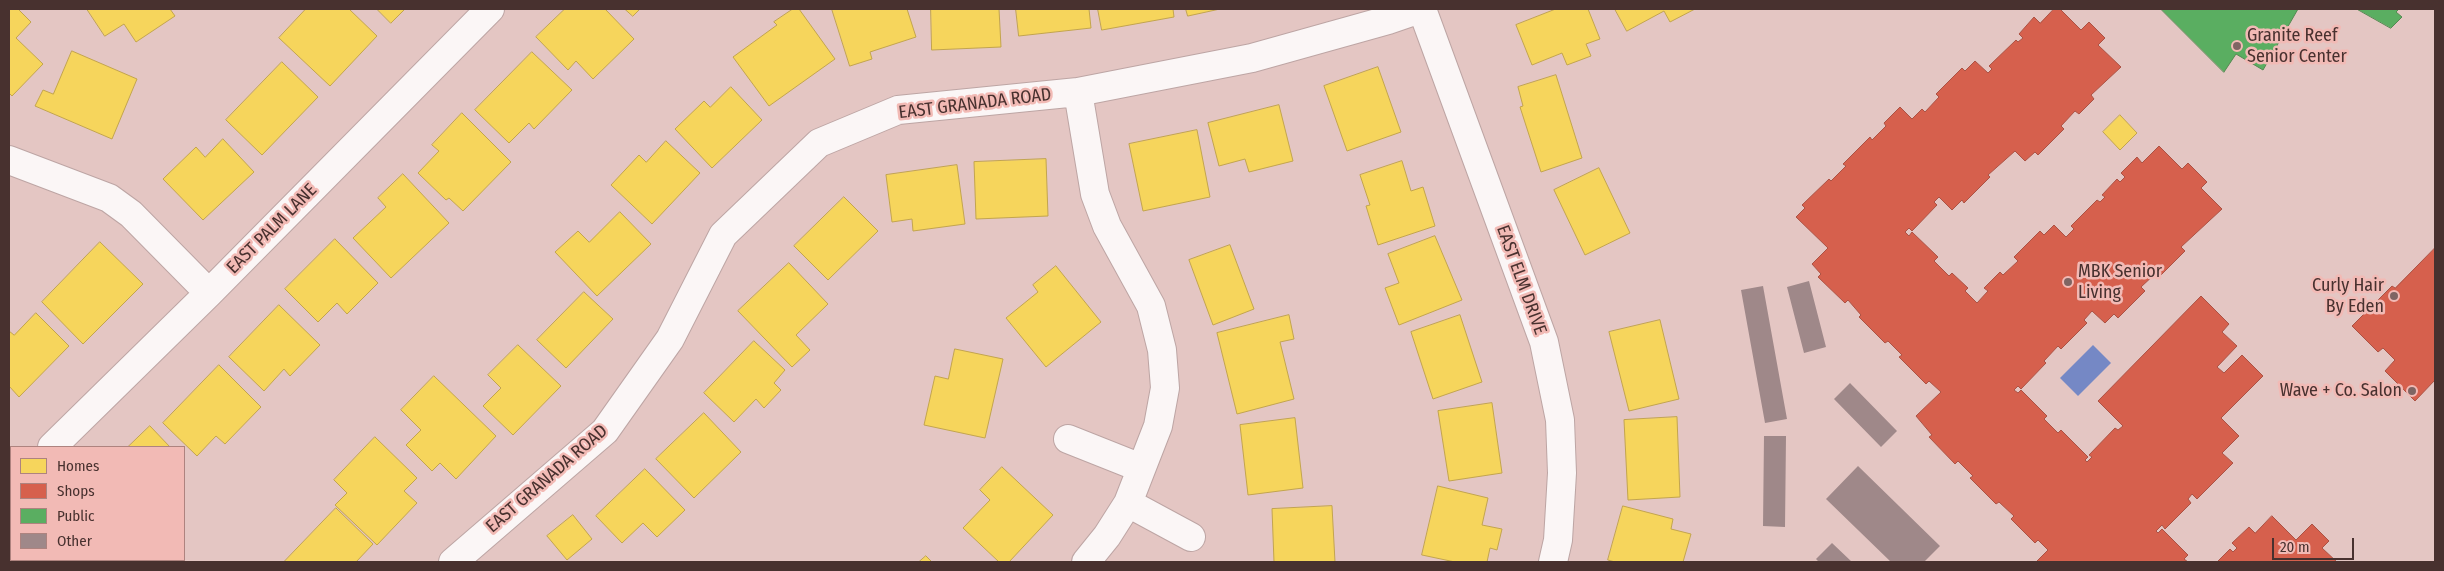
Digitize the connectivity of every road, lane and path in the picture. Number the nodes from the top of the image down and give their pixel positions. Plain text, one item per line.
1 (490, 9) edge
2 (1421, 9) edge
3 (1078, 92) junction
4 (9, 160) edge
5 (209, 293) junction
6 (1068, 439) dead end
7 (53, 446) edge
8 (1141, 468) junction
9 (1128, 503) junction
10 (1191, 537) dead end
11 (452, 562) edge
12 (1086, 562) edge
13 (1553, 562) edge

1 - 5 street, EAST PALM LANE
2 - 3 street, EAST GRANADA ROAD
2 - 13 street, EAST ELM DRIVE
3 - 8 street
3 - 11 street, EAST GRANADA ROAD
4 - 5 street
5 - 7 street, EAST PALM LANE
6 - 8 street
8 - 9 street
9 - 10 street
9 - 12 street

